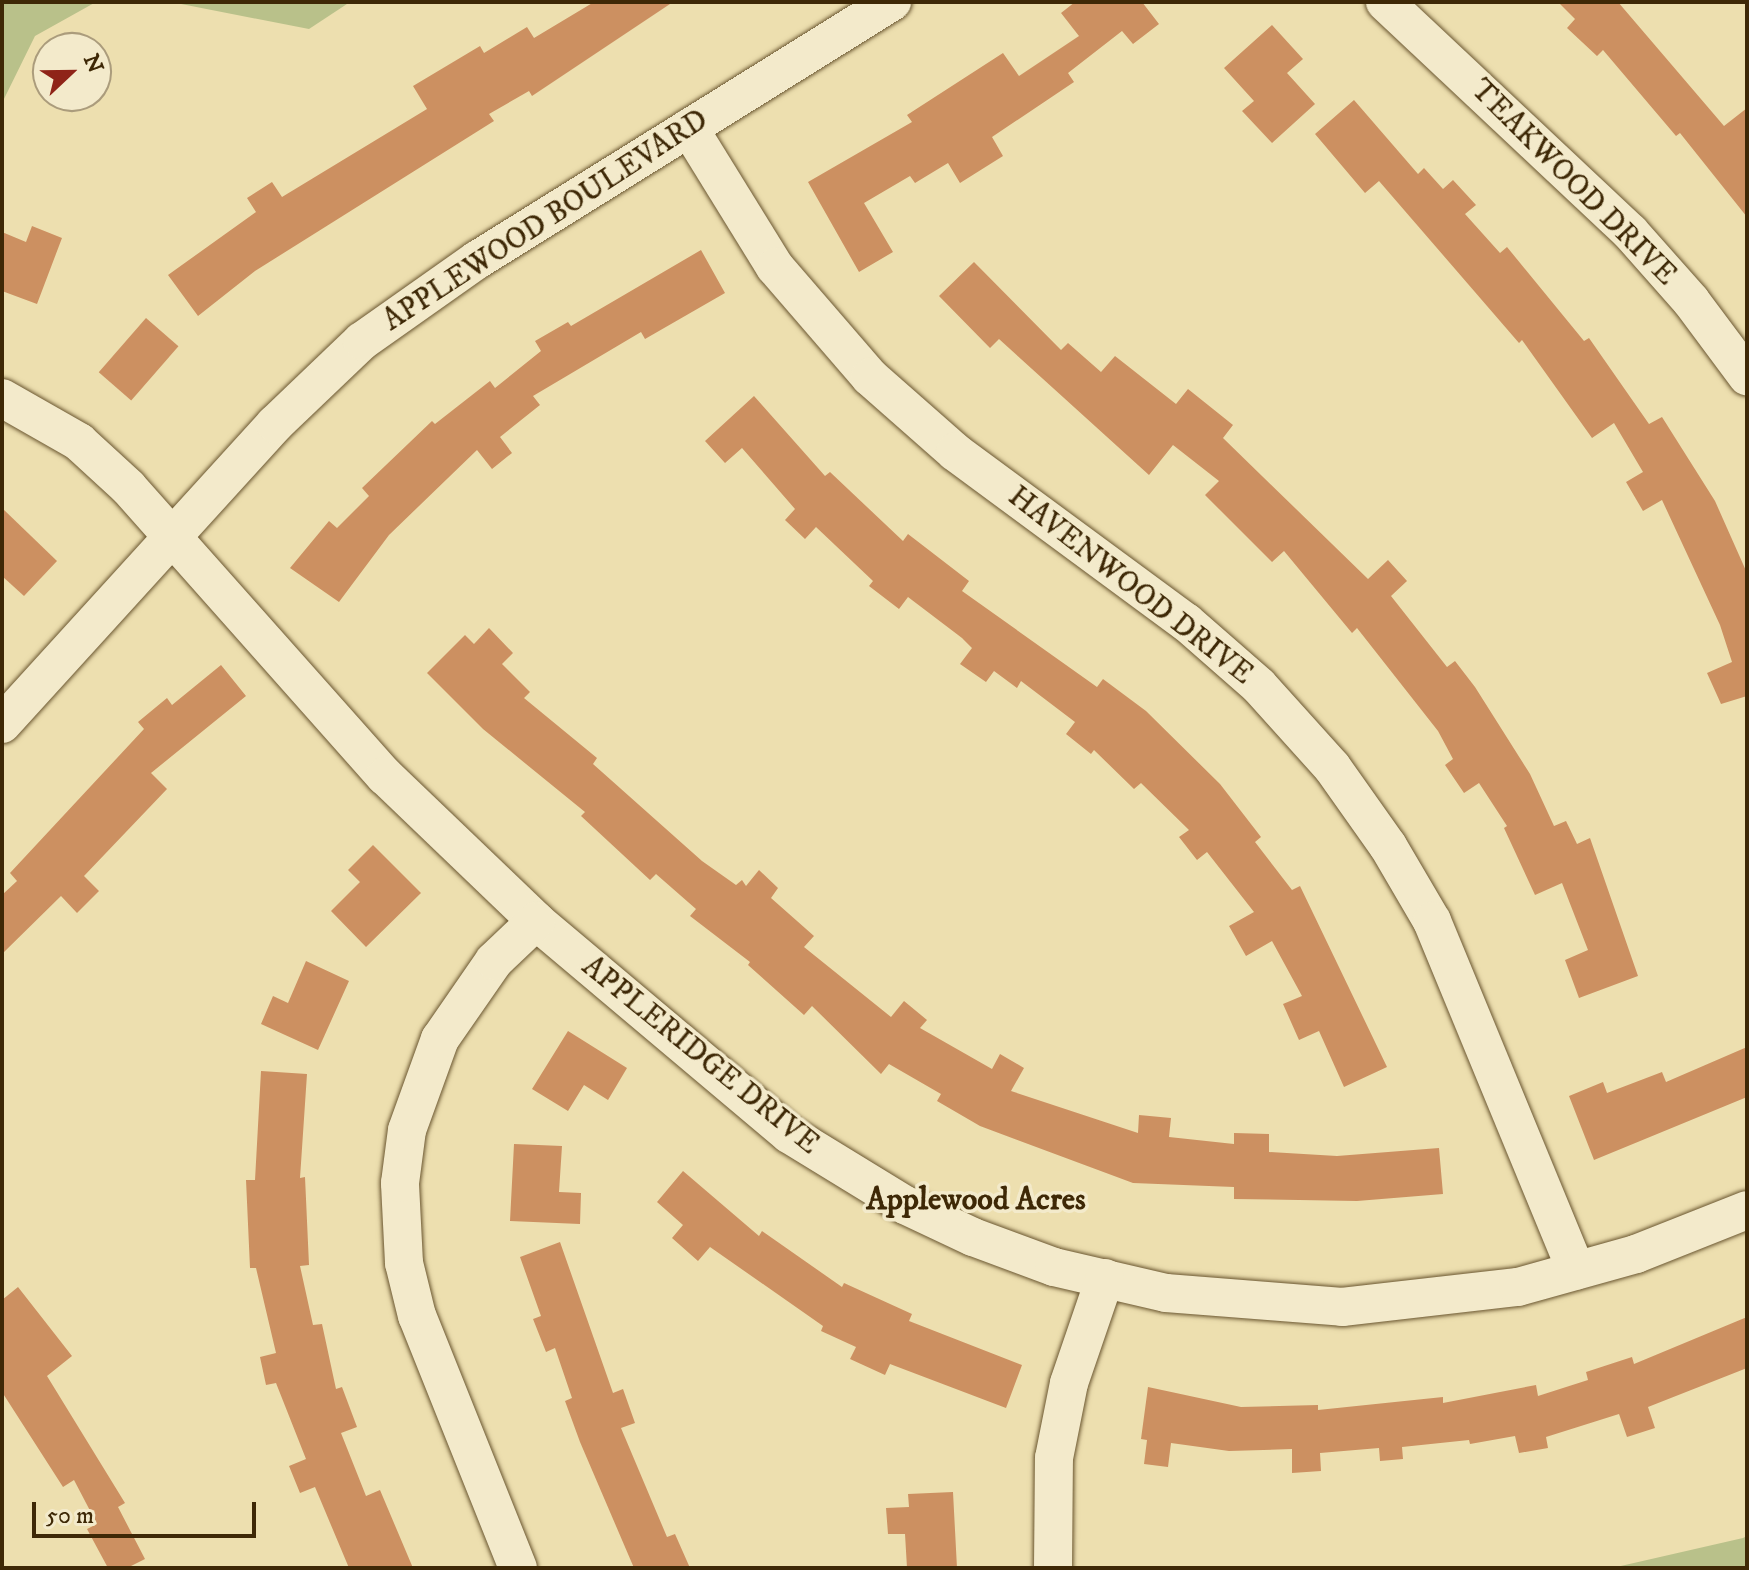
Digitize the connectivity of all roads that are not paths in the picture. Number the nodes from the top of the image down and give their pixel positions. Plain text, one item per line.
1 (892, 2) edge
2 (1385, 2) edge
3 (689, 128) junction
4 (1747, 376) edge
5 (2, 398) edge
6 (172, 536) junction
7 (2, 724) edge
8 (536, 921) junction
9 (1747, 1210) edge
10 (1576, 1271) junction
11 (1105, 1278) junction
12 (518, 1568) edge
13 (1053, 1568) edge

1 - 3 street, APPLEWOOD BOULEVARD
2 - 4 street, TEAKWOOD DRIVE
3 - 6 street, APPLEWOOD BOULEVARD
3 - 10 street, HAVENWOOD DRIVE
5 - 6 street, APPLERIDGE DRIVE
6 - 7 street, APPLEWOOD BOULEVARD
6 - 8 street, APPLERIDGE DRIVE
8 - 11 street, APPLERIDGE DRIVE
8 - 12 street
9 - 10 street, APPLERIDGE DRIVE
10 - 11 street, APPLERIDGE DRIVE
11 - 13 street

